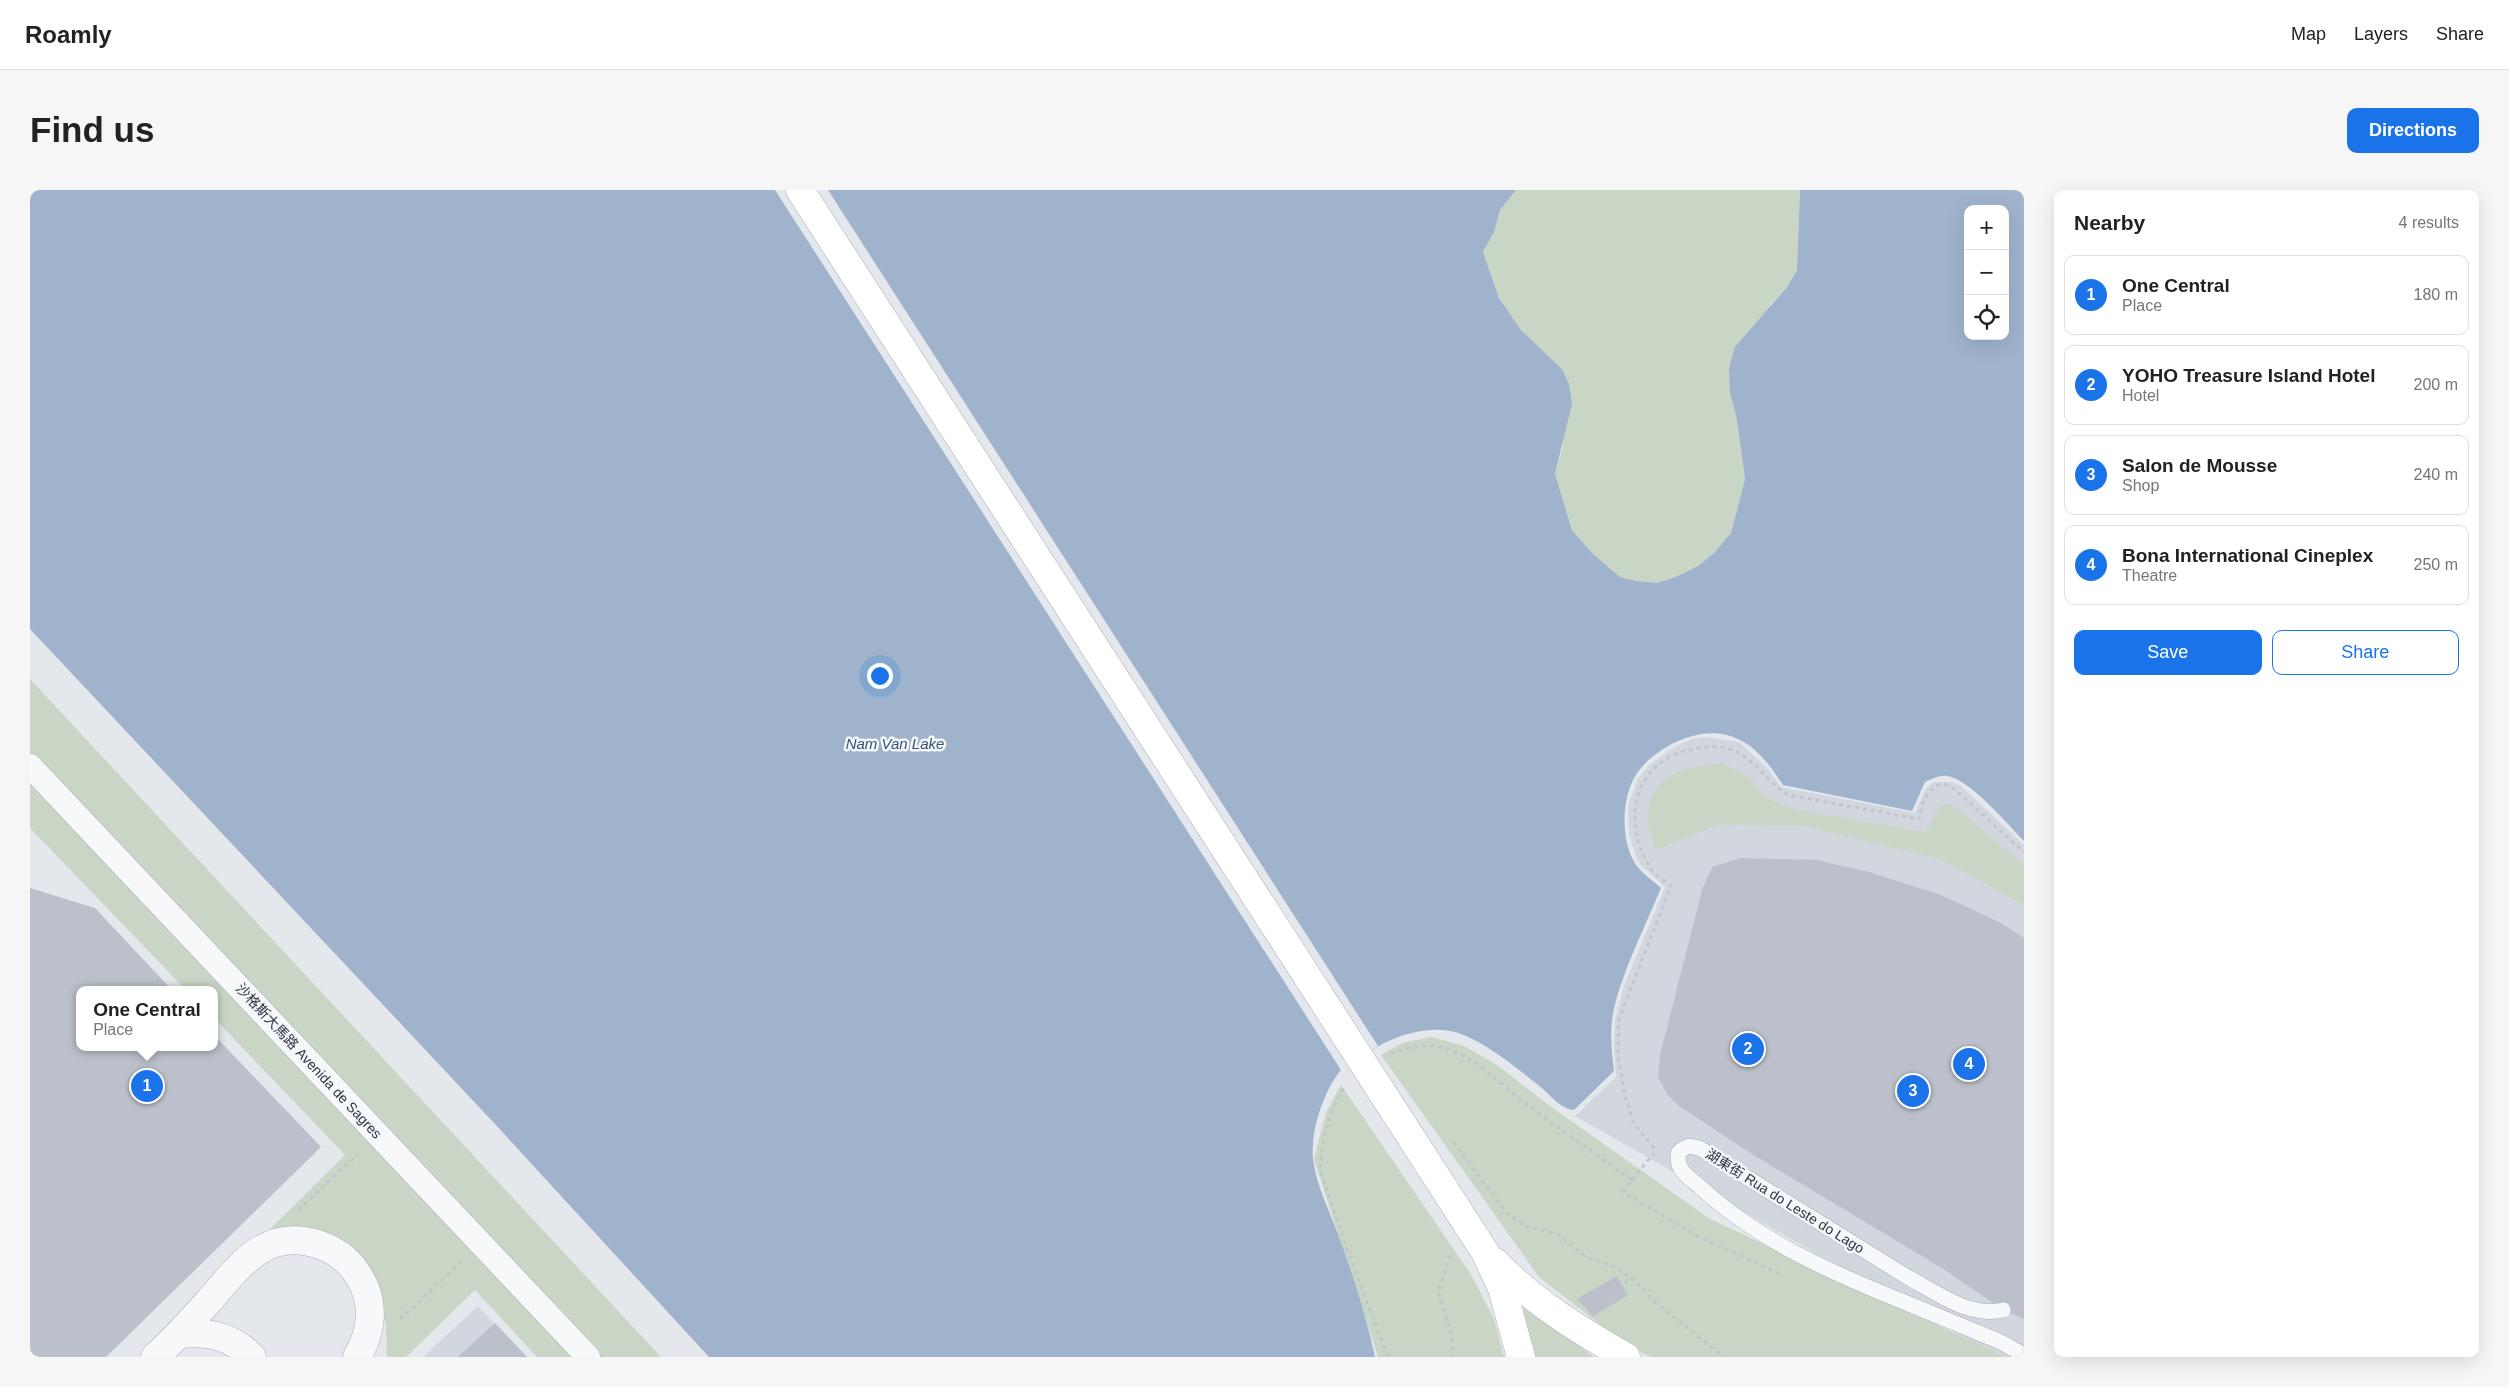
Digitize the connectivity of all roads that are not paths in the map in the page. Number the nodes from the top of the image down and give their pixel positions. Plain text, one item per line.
1 (800, 190) edge
2 (30, 766) edge
3 (1485, 1252) junction
4 (2003, 1310) dead end
5 (170, 1347) edge
6 (2024, 1355) edge
7 (252, 1357) edge
8 (357, 1357) edge
9 (588, 1357) edge
10 (1520, 1357) edge
11 (1626, 1357) edge

1 - 3 main road
2 - 9 street, 沙格斯大馬路 Avenida de Sagres
3 - 10 main road
3 - 11 main road
4 - 6 lane, 湖東街 Rua do Leste do Lago, bridge
5 - 7 street
5 - 8 street

